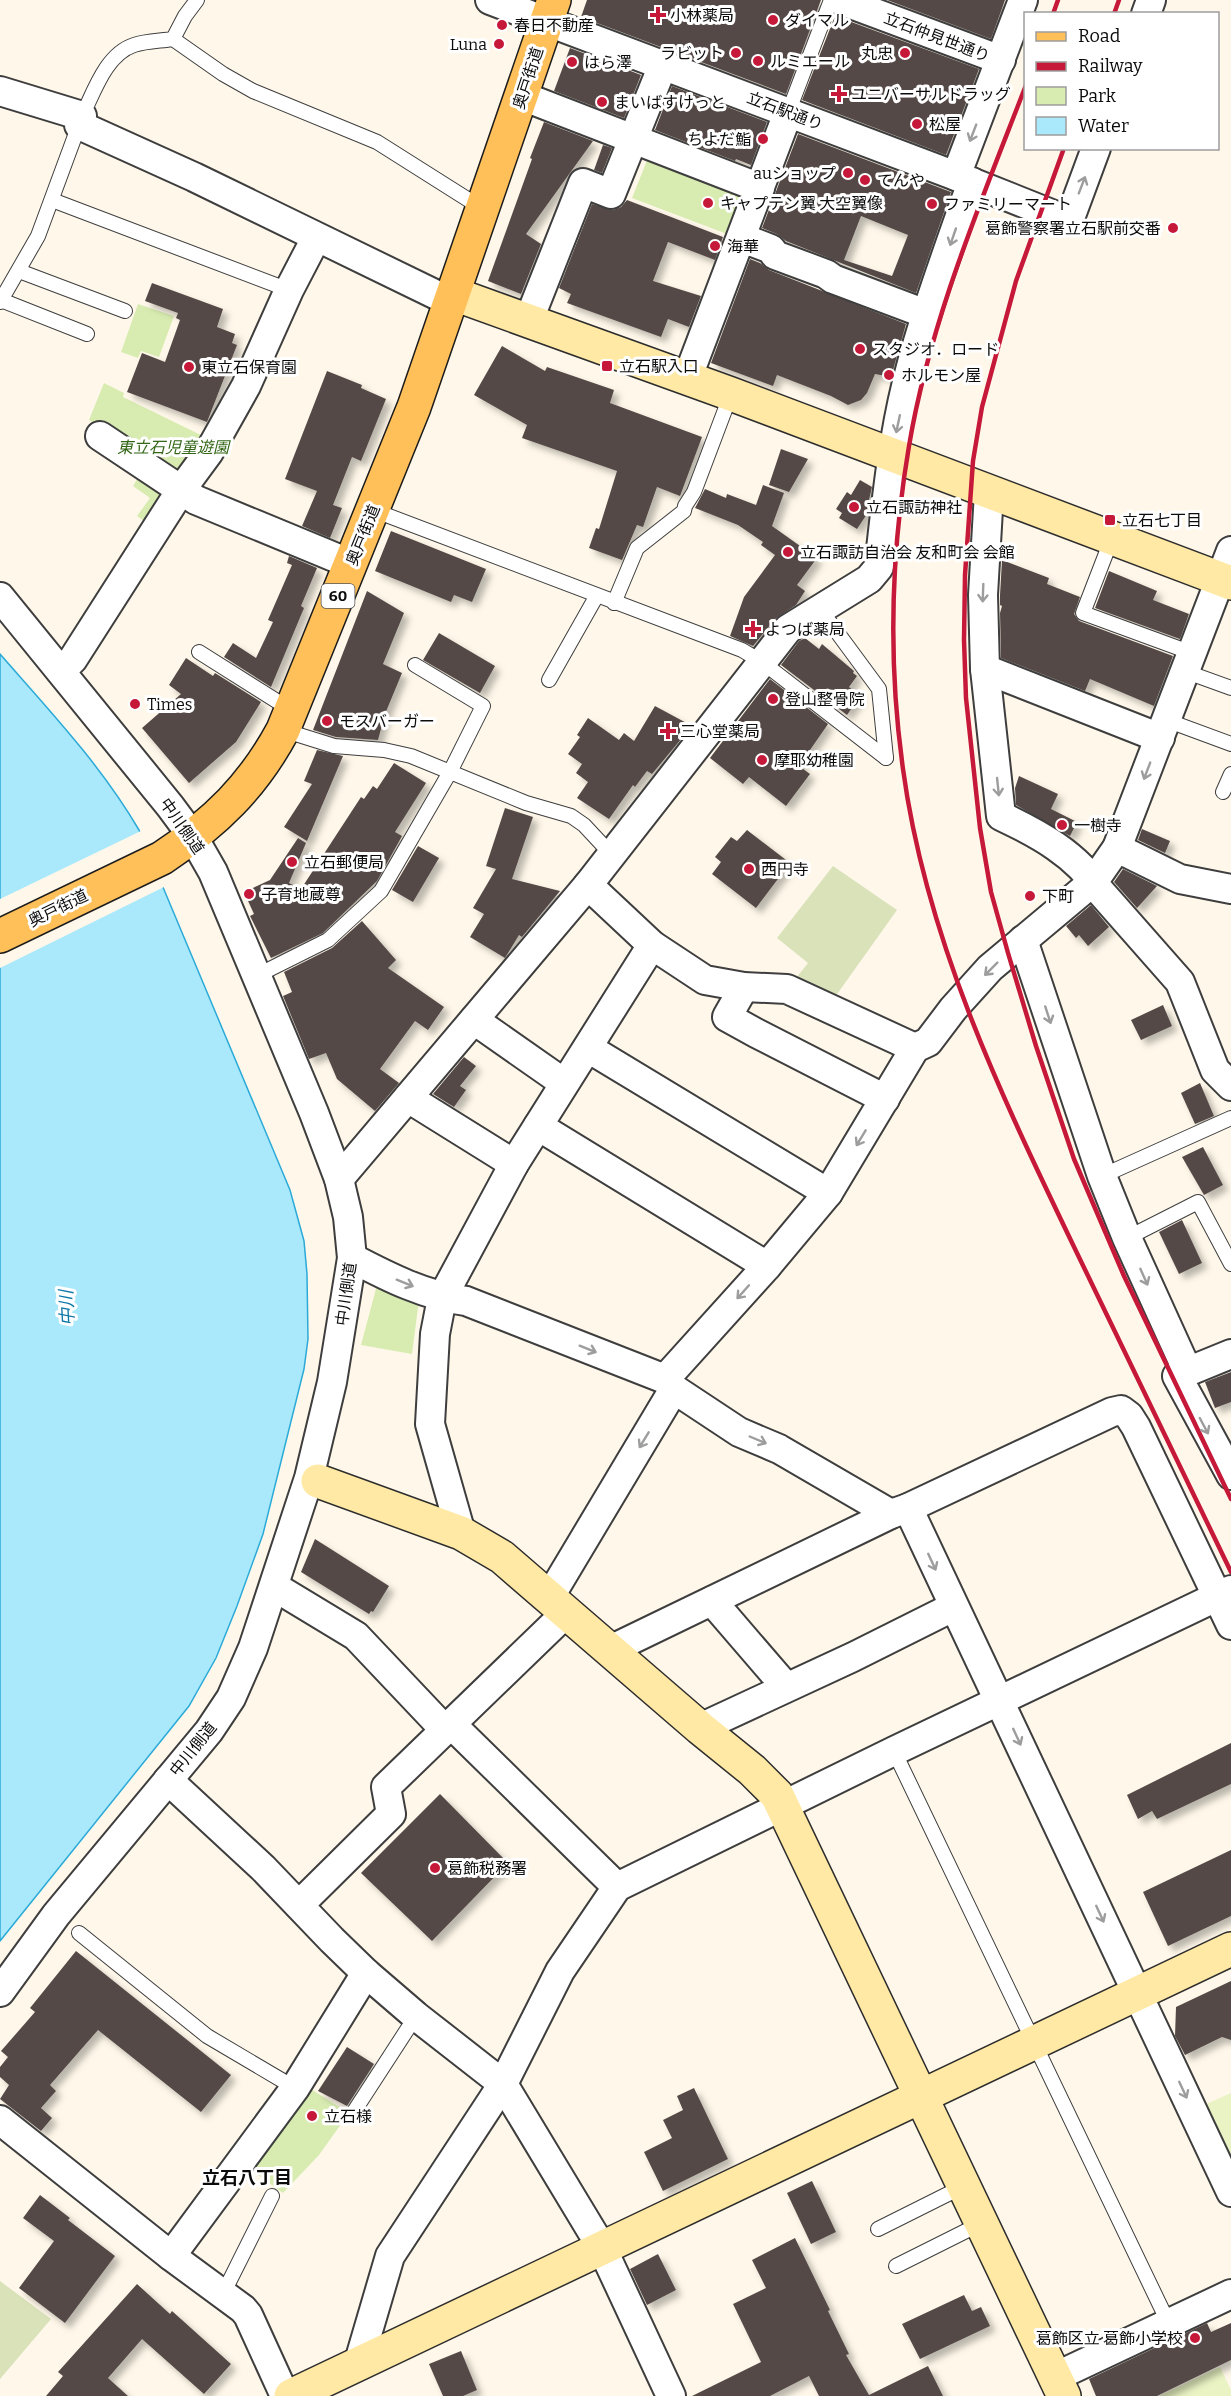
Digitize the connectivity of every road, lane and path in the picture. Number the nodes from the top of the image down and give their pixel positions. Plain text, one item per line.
1 (197, 0) edge
2 (490, 0) edge
3 (831, 0) edge
4 (840, 0) edge
5 (1023, 0) edge
6 (550, 10) edge
7 (172, 39) junction
8 (1001, 60) junction
9 (663, 64) junction
10 (0, 91) edge
11 (522, 96) junction
12 (788, 112) junction
13 (80, 121) junction
14 (633, 139) junction
15 (1095, 150) edge
16 (964, 179) junction
17 (760, 188) junction
18 (52, 200) junction
19 (483, 209) junction
20 (316, 238) junction
21 (742, 238) junction
22 (19, 271) junction
23 (289, 290) junction
24 (2, 294) edge
25 (452, 298) junction
26 (125, 311) dead end
27 (927, 314) junction
28 (528, 321) junction
29 (87, 334) dead end
30 (687, 379) junction
31 (731, 394) junction
32 (100, 436) dead end
33 (892, 455) junction
34 (181, 490) junction
35 (990, 492) junction
36 (373, 510) junction
37 (1112, 538) junction
38 (351, 564) junction
39 (1227, 571) edge
40 (0, 597) edge
41 (597, 597) junction
42 (614, 603) junction
43 (820, 609) junction
44 (199, 652) dead end
45 (762, 662) junction
46 (1188, 662) junction
47 (415, 665) dead end
48 (985, 669) junction
49 (61, 671) junction
50 (549, 680) dead end
51 (1231, 688) edge
52 (287, 720) junction
53 (1163, 729) junction
54 (1231, 744) edge
55 (450, 772) junction
56 (1231, 774) edge
57 (1223, 792) dead end
58 (193, 837) junction
59 (1117, 848) junction
60 (612, 855) junction
61 (1094, 881) junction
62 (588, 885) junction
63 (1231, 889) edge
64 (0, 936) edge
65 (1023, 940) junction
66 (652, 945) junction
67 (256, 976) junction
68 (744, 987) junction
69 (474, 1020) junction
70 (588, 1048) junction
71 (915, 1048) junction
72 (564, 1083) junction
73 (1231, 1086) edge
74 (408, 1098) junction
75 (885, 1099) junction
76 (1231, 1118) edge
77 (538, 1126) junction
78 (514, 1164) junction
79 (1102, 1176) junction
80 (339, 1179) junction
81 (828, 1193) junction
82 (1127, 1238) junction
83 (352, 1258) junction
84 (1231, 1264) edge
85 (767, 1266) junction
86 (442, 1298) junction
87 (1231, 1354) edge
88 (1182, 1373) junction
89 (670, 1384) junction
90 (1231, 1475) edge
91 (313, 1480) junction
92 (899, 1511) junction
93 (461, 1533) junction
94 (275, 1587) junction
95 (1224, 1594) edge
96 (712, 1601) junction
97 (558, 1605) junction
98 (953, 1607) junction
99 (1231, 1625) edge
100 (610, 1650) junction
101 (786, 1687) junction
102 (1000, 1701) junction
103 (448, 1727) junction
104 (700, 1728) junction
105 (894, 1751) junction
106 (168, 1780) junction
107 (783, 1805) junction
108 (617, 1887) junction
109 (298, 1905) junction
110 (79, 1933) dead end
111 (1231, 1949) edge
112 (366, 1973) junction
113 (0, 1992) edge
114 (1137, 1993) junction
115 (416, 2016) junction
116 (1034, 2043) junction
117 (503, 2084) junction
118 (295, 2088) junction
119 (922, 2097) junction
120 (355, 2110) dead end
121 (0, 2120) edge
122 (964, 2186) junction
123 (1231, 2192) edge
124 (272, 2196) dead end
125 (982, 2223) junction
126 (878, 2229) dead end
127 (602, 2248) junction
128 (171, 2256) junction
129 (896, 2266) dead end
130 (223, 2294) junction
131 (1231, 2294) edge
132 (1169, 2324) junction
133 (358, 2365) junction
134 (1060, 2386) edge
135 (285, 2396) edge
136 (291, 2396) edge
137 (672, 2396) edge

1 - 7 lane
2 - 6 street, 立石駅通り
3 - 12 lane
4 - 8 street, 立石仲見世通り
5 - 8 street
6 - 9 street, 立石駅通り
6 - 11 main road, 奥戸街道 / 60
7 - 13 lane
7 - 19 lane
8 -> 16 street
9 - 12 street, 立石駅通り
9 - 14 street
10 - 13 street
11 - 14 street
11 - 19 main road, 奥戸街道 / 60
12 - 16 street, 立石駅通り
12 - 17 street
13 - 18 lane
13 - 20 street
14 - 17 street
14 - 28 street
16 -> 15 street, 立石駅通り
16 -> 27 street
17 - 21 street
18 - 22 lane
18 - 23 lane
19 - 25 main road, 奥戸街道 / 60
20 - 23 street
20 - 25 street
21 - 27 street
21 - 30 street
22 - 24 lane
22 - 26 lane
23 - 34 street
24 - 29 lane
25 - 28 street
25 - 36 main road, 奥戸街道 / 60
27 -> 33 street
28 - 30 street
30 - 31 street
31 - 33 street
31 - 42 lane
32 - 34 street
33 - 35 street
33 - 43 street
34 - 38 street
34 - 49 street
35 - 37 street
35 -> 48 street
36 - 38 main road, 奥戸街道 / 60
36 - 41 lane
37 - 39 street
37 - 46 lane
38 - 52 main road, 奥戸街道 / 60
39 - 46 street
40 - 49 street, 中川側道
41 - 42 lane
41 - 50 lane
42 - 45 lane
43 - 45 street
43 - 45 lane
44 - 52 lane
45 - 60 street
46 - 51 lane
46 - 53 street
47 - 55 lane
48 - 53 street
48 -> 61 street
49 - 58 street, 中川側道
52 - 55 lane
52 - 58 main road, 奥戸街道 / 60
53 - 54 lane
53 -> 59 street
55 - 60 lane
55 - 67 lane
56 - 57 lane
58 - 64 main road, 奥戸街道 / 60
58 - 67 street, 中川側道
59 - 61 street
59 - 63 street
60 - 62 street
61 - 65 street
61 - 73 street
62 - 66 street
62 - 69 street
65 -> 71 street
65 -> 79 street
66 - 68 street
66 - 70 street
67 - 80 street, 中川側道
68 - 71 street
68 - 75 street
69 - 72 street
69 - 74 street
70 - 72 street
70 - 81 street
71 - 75 street
72 - 77 street
74 - 78 street
74 - 80 street
75 -> 81 street
76 - 79 lane
77 - 78 street
77 - 85 street
78 - 86 street
79 - 82 street
80 - 83 street, 中川側道
81 - 85 street
82 - 84 lane
82 -> 88 street
83 -> 86 street
83 - 91 street, 中川側道
85 -> 89 street
86 -> 89 street
86 - 93 street
87 - 88 street
88 -> 90 street
89 -> 92 street
89 -> 97 street
91 - 93 street
91 - 94 street, 中川側道
92 - 95 street
92 - 96 street
92 -> 98 street
93 - 97 street
94 - 103 street
94 - 106 street, 中川側道
95 - 99 street
95 - 102 street
96 - 100 street
96 - 101 street
97 - 100 street
97 - 103 street
98 - 101 street
98 - 102 street
100 - 104 street
101 - 104 street
102 - 105 street
102 -> 114 street
103 - 108 street
103 - 109 street
104 - 107 street
105 - 107 street
105 - 116 lane
106 - 109 street
106 - 113 street, 中川側道
107 - 108 street
107 - 119 street
108 - 117 street
109 - 112 street
110 - 118 lane
111 - 114 street
112 - 115 street
112 - 118 street
114 - 116 street
114 -> 123 street
115 - 117 street
115 - 120 lane
116 - 119 street
116 - 132 lane
117 - 127 street
117 - 133 street
118 - 128 street
119 - 122 street
119 - 127 street
121 - 128 street
122 - 125 street
122 - 126 lane
124 - 130 lane
125 - 129 lane
125 - 134 street
127 - 133 street
127 - 137 street
128 - 130 street
130 - 135 street
131 - 132 street
132 - 134 street
133 - 136 street

